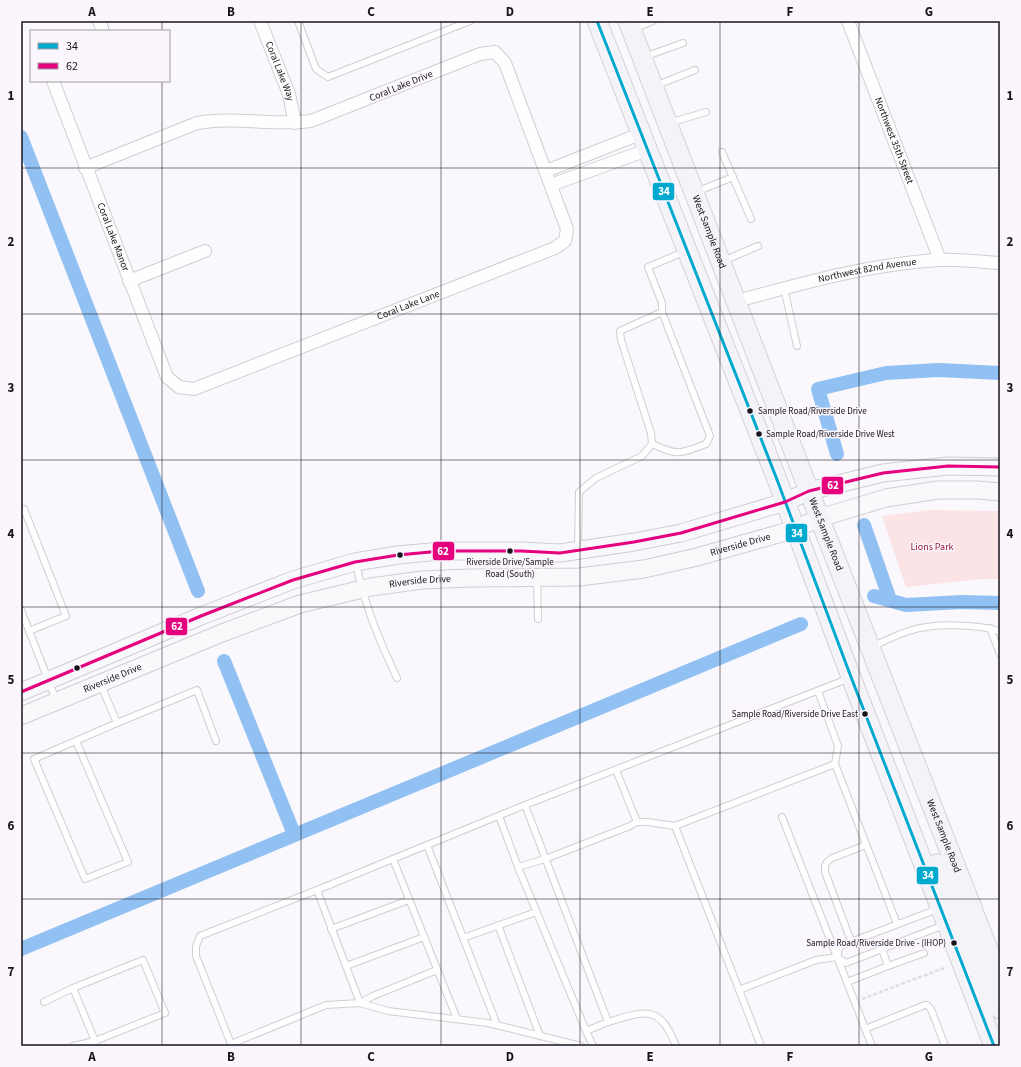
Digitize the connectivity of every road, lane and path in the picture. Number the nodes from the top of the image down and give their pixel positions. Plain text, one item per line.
1 (260, 21) edge
2 (298, 21) edge
3 (470, 21) edge
4 (597, 21) edge
5 (653, 21) edge
6 (848, 21) edge
7 (630, 25) edge
8 (683, 43) dead end
9 (642, 58) junction
10 (695, 70) dead end
11 (53, 82) edge
12 (653, 86) junction
13 (706, 112) dead end
14 (295, 123) junction
15 (668, 124) junction
16 (644, 142) junction
17 (722, 152) dead end
18 (85, 168) junction
19 (546, 171) junction
20 (733, 177) junction
21 (551, 185) junction
22 (694, 193) junction
23 (751, 219) dead end
24 (758, 246) dead end
25 (205, 251) dead end
26 (686, 251) junction
27 (940, 260) junction
28 (721, 262) junction
29 (1000, 263) edge
30 (129, 281) junction
31 (784, 288) junction
32 (737, 301) junction
33 (662, 312) junction
34 (797, 346) dead end
35 (179, 386) joint
36 (652, 444) junction
37 (1000, 467) edge
38 (809, 491) junction
39 (1000, 492) edge
40 (785, 502) junction
41 (24, 509) dead end
42 (820, 518) junction
43 (795, 529) junction
44 (578, 550) junction
45 (355, 562) junction
46 (537, 578) junction
47 (361, 590) junction
48 (21, 610) edge
49 (538, 619) dead end
50 (990, 628) junction
51 (29, 631) junction
52 (1000, 631) edge
53 (870, 647) junction
54 (1000, 654) edge
55 (851, 677) junction
56 (397, 678) dead end
57 (48, 681) junction
58 (100, 683) junction
59 (818, 691) junction
60 (21, 692) edge
61 (56, 702) junction
62 (21, 716) edge
63 (117, 723) junction
64 (76, 741) junction
65 (216, 741) dead end
66 (835, 764) junction
67 (616, 770) junction
68 (524, 805) junction
69 (499, 816) junction
70 (782, 817) dead end
71 (636, 822) junction
72 (907, 822) junction
73 (675, 826) junction
74 (428, 845) junction
75 (866, 845) junction
76 (392, 859) junction
77 (545, 859) junction
78 (518, 867) junction
79 (317, 890) junction
80 (409, 900) junction
81 (972, 907) junction
82 (536, 912) junction
83 (944, 916) junction
84 (897, 924) junction
85 (498, 925) junction
86 (331, 929) junction
87 (424, 936) junction
88 (463, 938) junction
89 (851, 941) junction
90 (882, 949) junction
91 (924, 952) dead end
92 (837, 957) junction
93 (346, 966) junction
94 (888, 966) junction
95 (944, 968) dead end
96 (437, 970) junction
97 (1000, 980) edge
98 (847, 982) junction
99 (73, 988) junction
100 (738, 990) junction
101 (44, 1002) dead end
102 (854, 1002) junction
103 (360, 1003) junction
104 (1000, 1009) edge
105 (457, 1019) junction
106 (608, 1022) junction
107 (497, 1025) junction
108 (865, 1028) junction
109 (586, 1031) junction
110 (540, 1036) junction
111 (243, 1039) junction
112 (95, 1043) edge
113 (73, 1046) edge
114 (246, 1046) edge
115 (581, 1046) edge
116 (593, 1046) edge
117 (676, 1046) edge
118 (761, 1046) edge
119 (872, 1046) edge
120 (945, 1046) edge
121 (994, 1046) edge

1 - 14 street, Coral Lake Way
2 - 3 lane
4 - 16 main road
5 - 7 lane
6 - 27 street, Northwest 35th Street
7 - 9 main road, West Sample Road
8 - 9 lane
9 - 12 main road, West Sample Road
10 - 12 lane
11 - 18 street, Coral Lake Manor
12 - 15 main road, West Sample Road
13 - 15 lane
14 - 18 street, Coral Lake Drive
14 - 19 street, Coral Lake Drive
15 - 22 main road, West Sample Road
16 - 19 street
16 - 21 street
16 - 26 main road
17 - 20 lane
18 - 30 street, Coral Lake Manor
19 - 21 street, Coral Lake Lane
20 - 22 lane
20 - 23 lane
21 - 35 street, Coral Lake Lane
22 - 28 main road, West Sample Road
24 - 28 lane
25 - 30 street
26 - 33 lane
26 - 40 main road
27 - 29 street, Northwest 82nd Avenue
27 - 31 street, Northwest 82nd Avenue
28 - 32 main road, West Sample Road
30 - 35 street, Coral Lake Manor
31 - 32 street, Northwest 82nd Avenue
31 - 34 lane
32 - 38 main road, West Sample Road
33 - 36 lane
33 - 36 lane
36 - 44 lane
37 - 38 street
38 - 40 street
38 - 42 main road, West Sample Road
39 - 42 street, Riverside Drive
40 - 43 main road
40 - 44 street
41 - 51 lane
42 - 43 street, Riverside Drive
42 - 53 main road, West Sample Road
43 - 46 street, Riverside Drive
43 - 55 main road
44 - 45 street
45 - 47 lane
45 - 57 street
46 - 47 street, Riverside Drive
46 - 49 lane
47 - 56 lane
47 - 58 street, Riverside Drive
48 - 51 lane
50 - 52 lane
50 - 53 lane
50 - 54 lane
51 - 57 lane
53 - 81 main road, West Sample Road
55 - 59 lane
55 - 72 main road
57 - 60 street
57 - 61 lane
58 - 61 street, Riverside Drive
58 - 63 lane
59 - 66 lane
59 - 67 lane
61 - 62 street, Riverside Drive
63 - 64 lane
63 - 65 lane
64 - 64 lane
66 - 73 lane
66 - 75 lane
67 - 68 lane
67 - 71 lane
68 - 69 lane
68 - 77 lane
69 - 74 lane
69 - 78 lane
70 - 92 lane
71 - 73 lane
71 - 77 lane
72 - 81 main road
72 - 83 main road
73 - 100 lane
74 - 76 lane
74 - 88 lane
75 - 84 lane
75 - 89 lane
76 - 79 lane
76 - 80 lane
77 - 78 lane
77 - 106 lane
78 - 82 lane
79 - 86 lane
79 - 111 lane
80 - 86 lane
80 - 87 lane
81 - 97 main road, West Sample Road
82 - 85 lane
82 - 109 lane
83 - 84 lane
83 - 90 lane
83 - 104 main road
83 - 121 main road
84 - 89 lane
85 - 88 lane
85 - 110 lane
86 - 93 lane
87 - 93 lane
87 - 96 lane
88 - 107 lane
89 - 92 lane
90 - 92 lane
90 - 94 lane
91 - 94 lane
92 - 98 lane
92 - 100 lane
93 - 103 lane
94 - 98 lane
95 - 102 path
96 - 103 lane
96 - 105 lane
98 - 102 lane
99 - 101 lane
99 - 112 lane
99 - 112 lane
100 - 118 lane
102 - 108 lane
103 - 105 lane
103 - 111 lane
105 - 107 lane
106 - 109 lane
106 - 117 lane
107 - 110 lane
108 - 119 lane
108 - 120 lane
109 - 116 lane
110 - 115 lane
111 - 114 lane
112 - 113 lane

